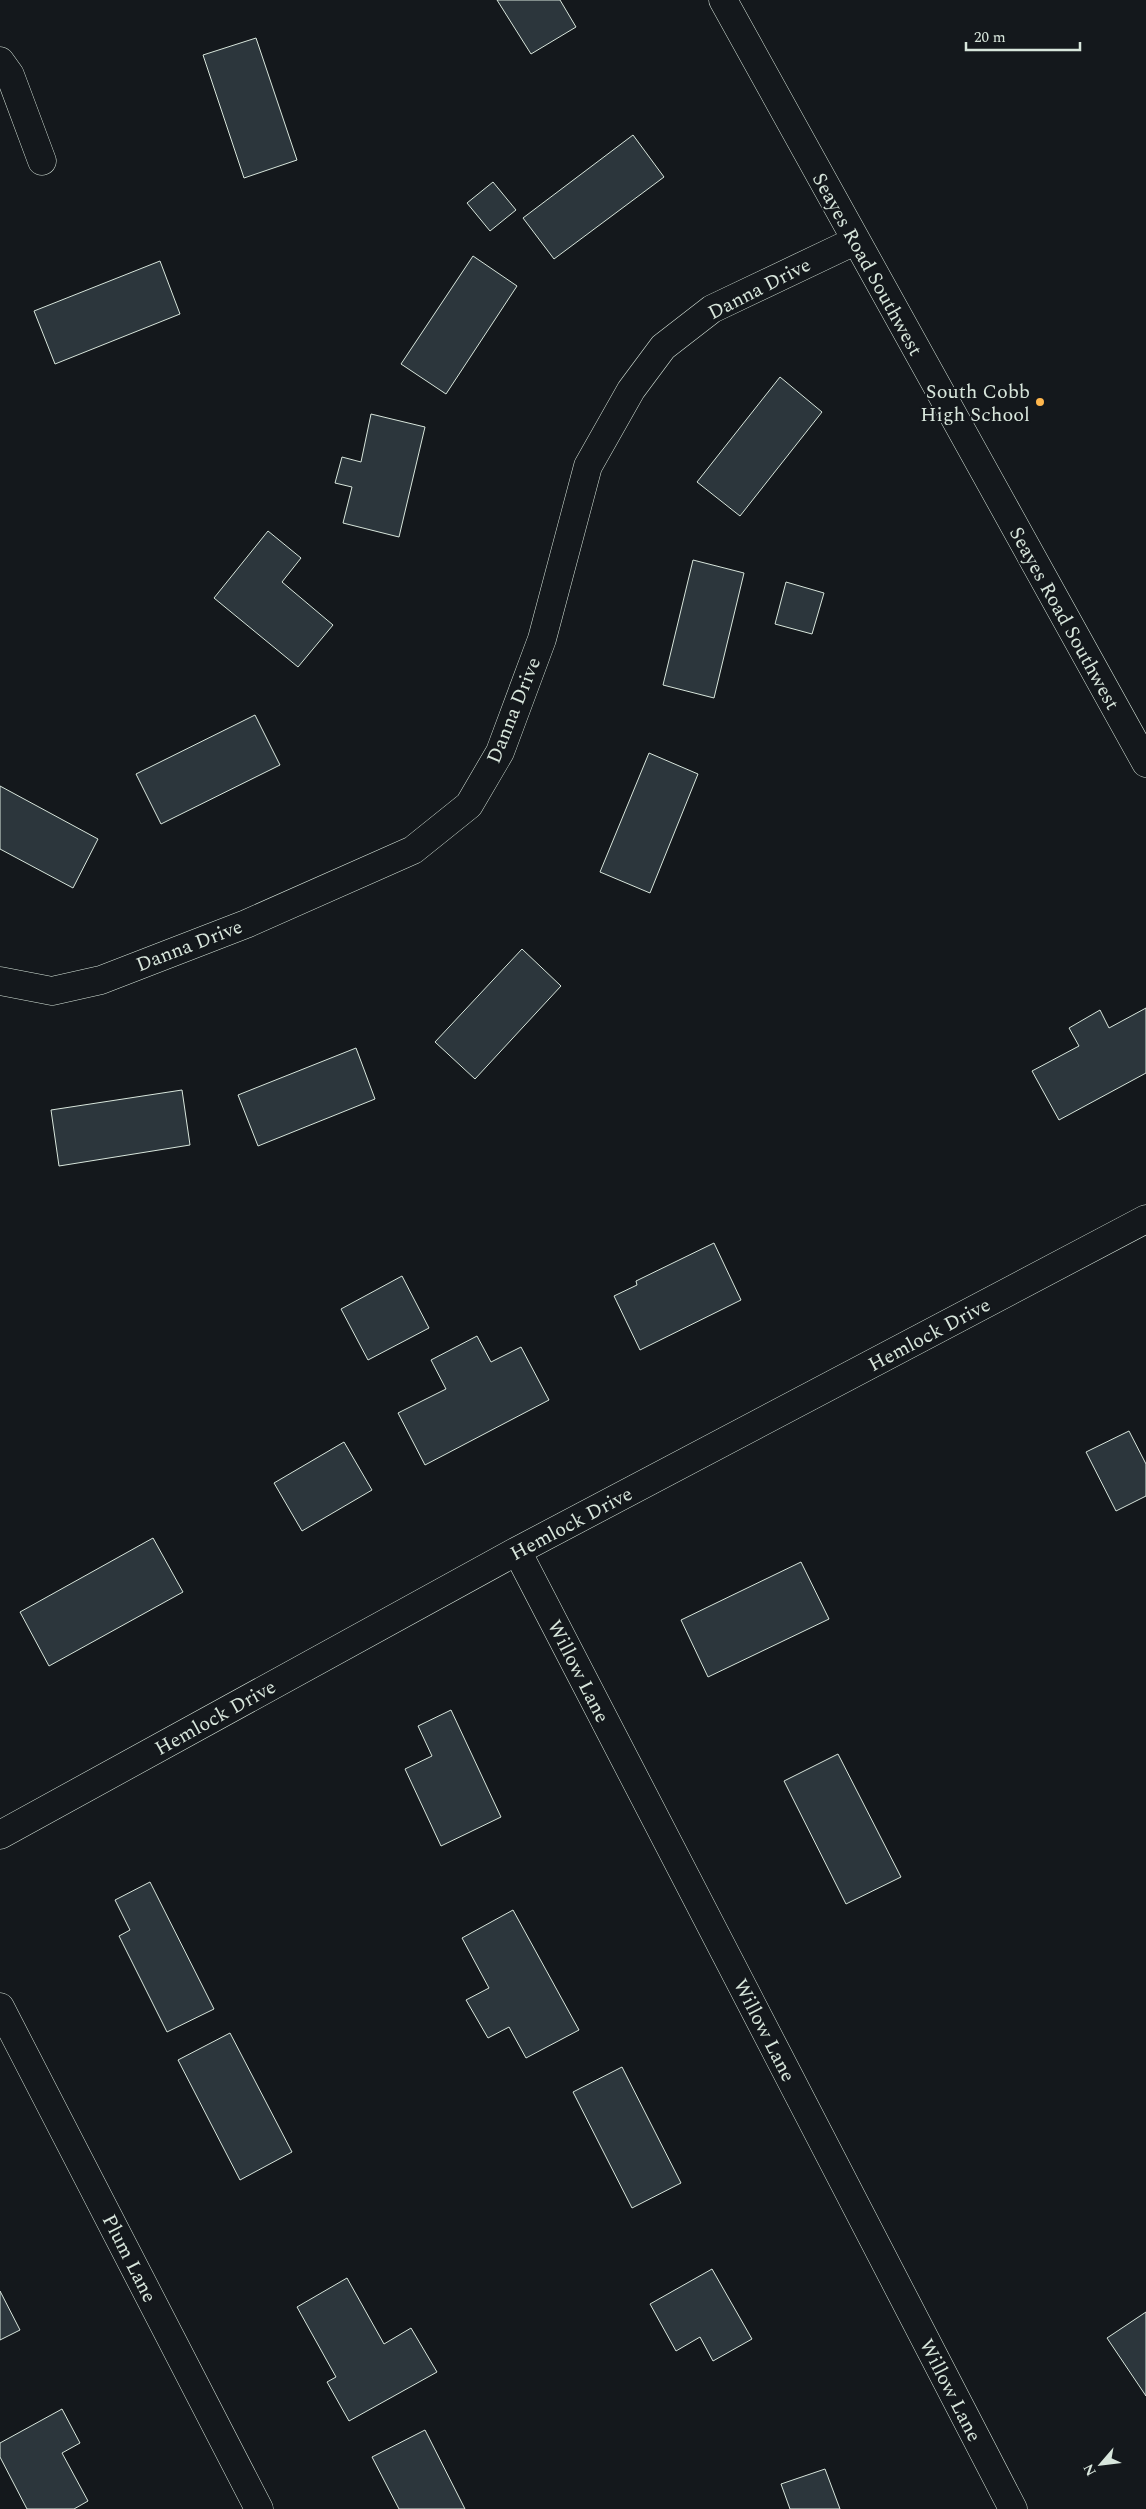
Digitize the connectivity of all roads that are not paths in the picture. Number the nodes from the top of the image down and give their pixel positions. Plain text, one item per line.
1 (723, 0) edge
2 (0, 62) edge
3 (42, 161) dead end
4 (855, 241) junction
5 (1146, 763) edge
6 (0, 981) edge
7 (1146, 1219) edge
8 (517, 1551) junction
9 (0, 1834) edge
10 (0, 2007) edge
11 (259, 2509) edge
12 (1013, 2509) edge

1 - 4 street, Seayes Road Southwest
2 - 3 street
4 - 5 street, Seayes Road Southwest
4 - 6 street, Danna Drive
7 - 8 street, Hemlock Drive
8 - 9 street, Hemlock Drive
8 - 12 street, Willow Lane
10 - 11 street, Plum Lane

